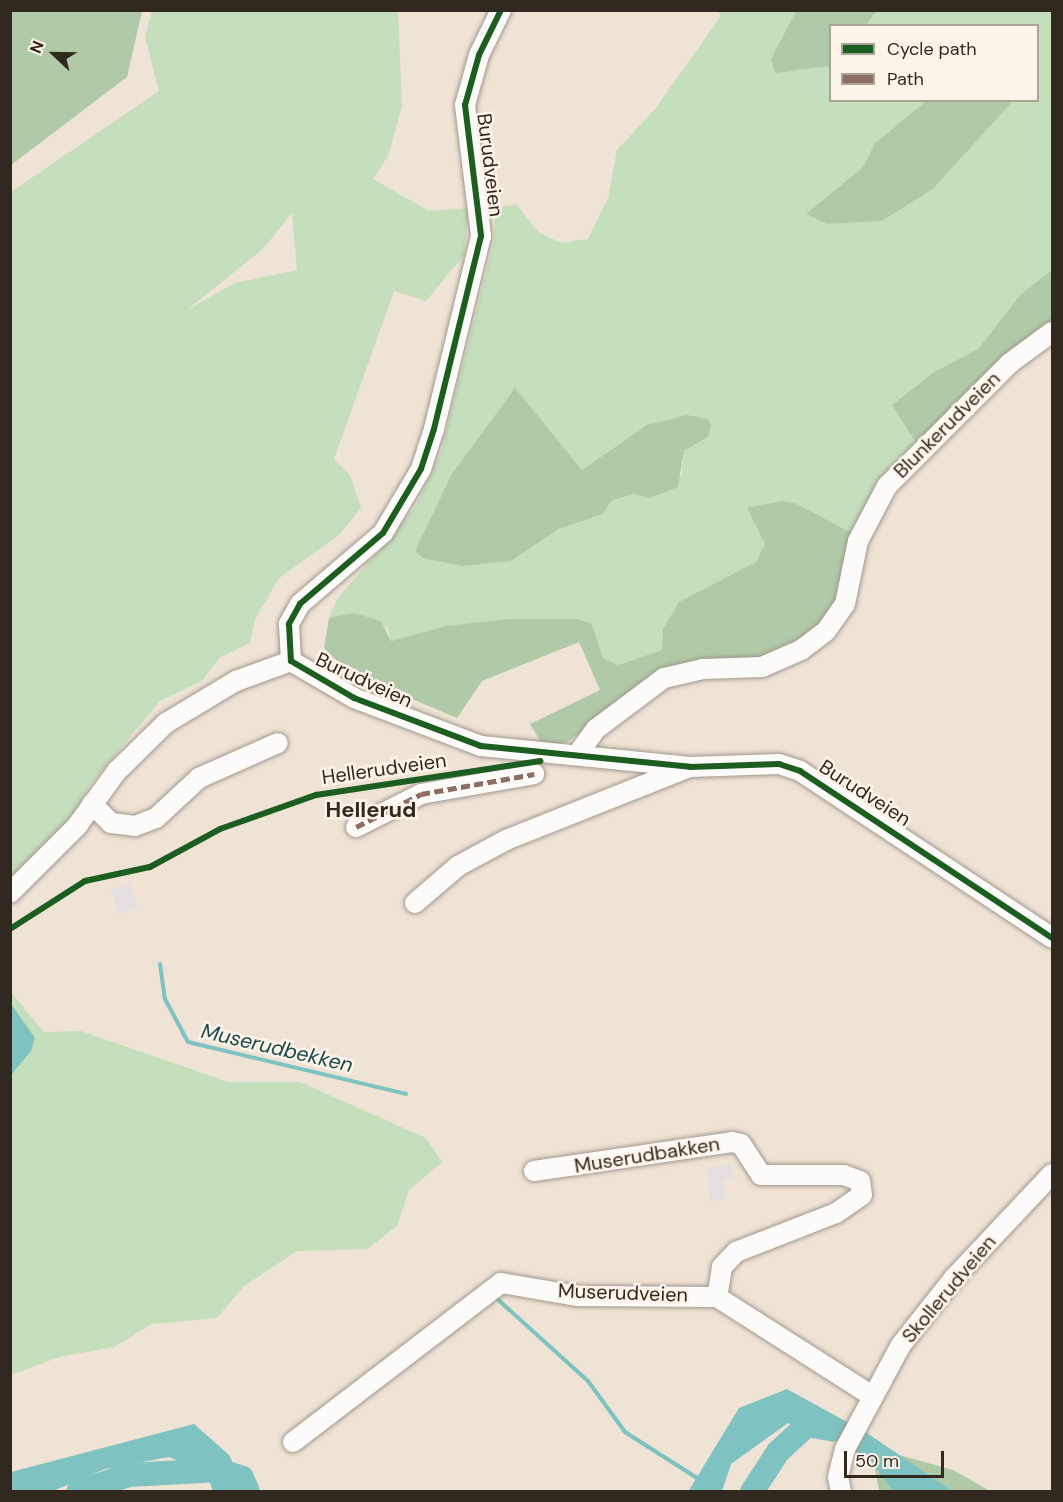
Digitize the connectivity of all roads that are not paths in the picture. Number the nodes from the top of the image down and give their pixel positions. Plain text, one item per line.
1 (501, 10) edge
2 (1053, 332) edge
3 (291, 661) junction
4 (278, 743) dead end
5 (578, 755) junction
6 (690, 767) junction
7 (534, 774) dead end
8 (92, 804) junction
9 (356, 827) dead end
10 (10, 892) edge
11 (415, 903) dead end
12 (1053, 938) edge
13 (534, 1171) dead end
14 (1053, 1174) edge
15 (717, 1297) junction
16 (871, 1395) junction
17 (293, 1442) dead end
18 (841, 1491) edge

1 - 3 street, Burudveien
2 - 5 street, Blunkerudveien
3 - 5 street, Burudveien
3 - 8 street
4 - 8 street
5 - 6 street, Burudveien
6 - 11 street, Burudveien
6 - 12 street, Burudveien
7 - 9 street
8 - 10 street
13 - 15 street, Muserudbakken
14 - 16 street, Skollerudveien
15 - 16 street
15 - 17 street, Muserudveien
16 - 18 street, Skollerudveien

